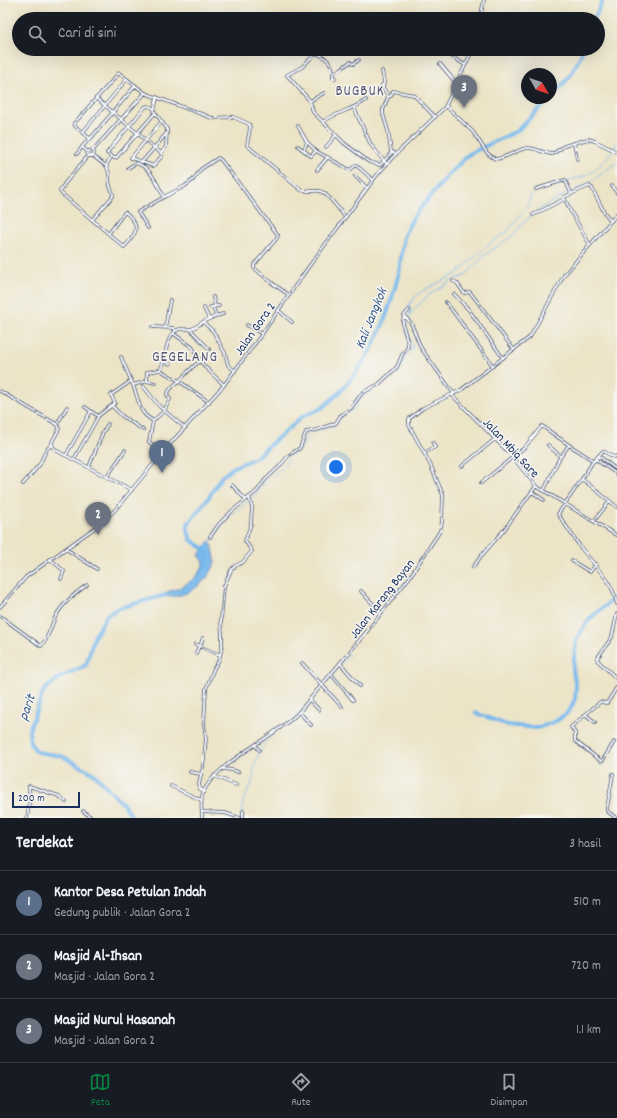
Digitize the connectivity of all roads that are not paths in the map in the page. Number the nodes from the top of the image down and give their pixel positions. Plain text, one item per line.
1 (484, 0) edge
2 (481, 12) edge
3 (313, 56) edge
4 (320, 56) edge
5 (451, 56) dead end
6 (470, 56) edge
7 (359, 60) dead end
8 (440, 64) dead end
9 (466, 65) junction
10 (382, 71) dead end
11 (332, 73) junction
12 (335, 78) dead end
13 (127, 79) junction
14 (457, 84) junction
15 (135, 86) junction
16 (144, 93) junction
17 (324, 93) dead end
18 (388, 97) junction
19 (96, 98) junction
20 (157, 98) junction
21 (366, 100) dead end
22 (310, 101) junction
23 (105, 105) junction
24 (446, 106) junction
25 (154, 108) junction
26 (354, 108) junction
27 (113, 112) junction
28 (155, 113) junction
29 (435, 117) junction
30 (122, 119) junction
31 (162, 121) junction
32 (323, 122) junction
33 (130, 126) junction
34 (298, 126) dead end
35 (82, 132) junction
36 (138, 132) junction
37 (168, 132) junction
38 (336, 135) junction
39 (90, 138) junction
40 (146, 140) junction
41 (307, 142) junction
42 (574, 143) junction
43 (298, 146) dead end
44 (82, 147) junction
45 (326, 147) dead end
46 (155, 148) junction
47 (93, 150) junction
48 (304, 150) junction
49 (316, 151) junction
50 (87, 152) junction
51 (392, 152) junction
52 (617, 152) edge
53 (161, 153) junction
54 (77, 154) dead end
55 (396, 154) junction
56 (88, 156) junction
57 (93, 156) junction
58 (111, 157) junction
59 (328, 157) junction
60 (577, 159) dead end
61 (384, 161) junction
62 (142, 162) junction
63 (387, 164) junction
64 (106, 166) junction
65 (128, 168) dead end
66 (317, 170) dead end
67 (354, 176) dead end
68 (373, 180) junction
69 (612, 186) dead end
70 (367, 188) junction
71 (536, 189) dead end
72 (570, 192) junction
73 (617, 193) edge
74 (164, 197) junction
75 (564, 198) junction
76 (617, 214) edge
77 (533, 215) dead end
78 (345, 217) junction
79 (92, 220) junction
80 (611, 221) junction
81 (148, 228) dead end
82 (109, 233) junction
83 (590, 245) junction
84 (453, 281) dead end
85 (454, 294) dead end
86 (289, 295) junction
87 (213, 297) dead end
88 (170, 300) dead end
89 (446, 302) dead end
90 (219, 306) dead end
91 (213, 307) junction
92 (204, 308) dead end
93 (278, 310) junction
94 (409, 310) dead end
95 (222, 314) dead end
96 (216, 316) junction
97 (404, 316) junction
98 (209, 319) junction
99 (203, 322) junction
100 (292, 322) dead end
101 (247, 325) dead end
102 (152, 327) dead end
103 (165, 328) junction
104 (190, 330) junction
105 (175, 332) junction
106 (262, 334) junction
107 (209, 349) dead end
108 (514, 350) junction
109 (121, 357) dead end
110 (503, 358) junction
111 (164, 360) junction
112 (201, 361) junction
113 (170, 364) dead end
114 (493, 366) junction
115 (160, 370) junction
116 (235, 372) junction
117 (131, 381) junction
118 (147, 381) junction
119 (179, 381) junction
120 (155, 383) dead end
121 (133, 385) junction
122 (224, 385) junction
123 (143, 386) dead end
124 (0, 391) edge
125 (453, 395) junction
126 (208, 402) junction
127 (112, 406) junction
128 (67, 407) dead end
129 (85, 407) dead end
130 (91, 411) junction
131 (164, 411) junction
132 (98, 416) junction
133 (153, 421) junction
134 (57, 424) junction
135 (108, 424) dead end
136 (185, 428) junction
137 (143, 430) dead end
138 (495, 439) junction
139 (433, 443) dead end
140 (52, 444) junction
141 (548, 445) dead end
142 (569, 445) junction
143 (125, 450) dead end
144 (163, 452) junction
145 (424, 453) junction
146 (66, 455) junction
147 (560, 456) junction
148 (598, 456) junction
149 (617, 456) edge
150 (513, 458) junction
151 (74, 459) junction
152 (594, 460) junction
153 (462, 466) dead end
154 (89, 467) junction
155 (617, 470) edge
156 (617, 474) edge
157 (107, 477) junction
158 (582, 480) junction
159 (481, 483) dead end
160 (23, 484) dead end
161 (232, 485) dead end
162 (536, 486) junction
163 (132, 490) junction
164 (544, 490) junction
165 (532, 492) junction
166 (249, 497) junction
167 (245, 500) junction
168 (544, 500) dead end
169 (610, 501) junction
170 (564, 504) junction
171 (617, 507) edge
172 (594, 521) junction
173 (616, 535) dead end
174 (210, 538) dead end
175 (66, 549) junction
176 (50, 559) junction
177 (572, 561) dead end
178 (596, 564) junction
179 (473, 567) dead end
180 (97, 569) dead end
181 (61, 579) dead end
182 (87, 585) dead end
183 (360, 592) dead end
184 (617, 604) edge
185 (0, 607) edge
186 (381, 613) junction
187 (617, 614) edge
188 (0, 616) edge
189 (203, 638) dead end
190 (195, 644) dead end
191 (199, 646) junction
192 (196, 654) dead end
193 (220, 655) junction
194 (302, 663) dead end
195 (340, 663) junction
196 (331, 674) junction
197 (617, 679) edge
198 (321, 685) junction
199 (360, 686) dead end
200 (617, 687) edge
201 (309, 699) junction
202 (353, 700) dead end
203 (342, 707) dead end
204 (320, 710) dead end
205 (299, 712) junction
206 (586, 715) junction
207 (595, 722) dead end
208 (311, 725) dead end
209 (614, 742) dead end
210 (254, 745) junction
211 (259, 750) dead end
212 (223, 769) junction
213 (190, 772) dead end
214 (238, 772) dead end
215 (201, 774) junction
216 (614, 774) dead end
217 (214, 776) junction
218 (236, 785) dead end
219 (171, 786) dead end
220 (204, 791) junction
221 (202, 800) junction
222 (66, 802) dead end
223 (83, 811) dead end
224 (243, 811) dead end
225 (202, 812) junction
226 (94, 814) dead end
227 (28, 818) edge
228 (92, 818) edge
229 (202, 818) edge
230 (240, 818) edge
231 (244, 818) edge
232 (616, 818) edge

1 - 2 street
3 - 22 street
4 - 11 street
5 - 9 street
6 - 9 street, Jalan Gora 2
7 - 11 street
8 - 14 street
9 - 14 street, Jalan Gora 2
10 - 18 street
11 - 12 street
13 - 15 street
13 - 19 street
13 - 23 street
14 - 24 street, Jalan Gora 2
15 - 16 street
15 - 27 street
16 - 20 street
16 - 30 street
17 - 22 street
18 - 29 street
18 - 51 street
19 - 23 street
19 - 35 street
20 - 25 street
20 - 78 street
21 - 26 street
22 - 32 street
23 - 27 street
23 - 35 street
24 - 29 street, Jalan Gora 2
24 - 42 street
25 - 28 street
25 - 33 street
26 - 32 street
26 - 61 street
27 - 30 street
27 - 39 street
28 - 31 street
28 - 36 street
29 - 55 street, Jalan Gora 2
30 - 33 street
30 - 47 street
31 - 37 street
31 - 40 street
32 - 38 street
33 - 36 street
33 - 58 street
34 - 41 street
35 - 39 street
36 - 40 street
36 - 58 street
37 - 46 street
37 - 53 street
38 - 45 street
38 - 61 street
39 - 44 street
40 - 46 street
40 - 62 street
41 - 48 street
41 - 49 street
42 - 52 street
42 - 60 street
43 - 48 street
44 - 50 street
44 - 54 street
46 - 53 street
46 - 62 street
47 - 50 street
47 - 57 street
48 - 49 street
49 - 59 street
50 - 56 street
51 - 55 street
51 - 61 street
53 - 62 street
55 - 63 street, Jalan Gora 2
56 - 57 street
56 - 79 street
57 - 64 street
58 - 64 street
59 - 66 street
59 - 68 street
61 - 63 street
63 - 68 street, Jalan Gora 2
64 - 79 street
65 - 74 street
67 - 70 street
68 - 70 street, Jalan Gora 2
69 - 73 street
70 - 78 street, Jalan Gora 2
71 - 72 street
72 - 75 street
72 - 80 street
74 - 81 street
74 - 86 street
75 - 77 street
75 - 83 street
76 - 80 street, Jalan Karang Bayan
78 - 86 street, Jalan Gora 2
79 - 82 street
80 - 83 street, Jalan Karang Bayan
82 - 82 street
83 - 108 street, Jalan Karang Bayan
84 - 108 street
85 - 110 street
86 - 93 street, Jalan Gora 2
87 - 91 street
88 - 103 street
89 - 114 street
90 - 91 street
91 - 96 street
92 - 98 street
93 - 100 street
93 - 106 street, Jalan Gora 2
94 - 97 street
95 - 96 street
96 - 98 street
97 - 125 street, Jalan Mbiq Sare
97 - 166 street
98 - 99 street
99 - 104 street
99 - 116 street
101 - 106 street
102 - 103 street
103 - 105 street
104 - 105 street
104 - 107 street
105 - 111 street
105 - 112 street
106 - 116 street, Jalan Gora 2
108 - 110 street, Jalan Karang Bayan
109 - 117 street
110 - 114 street, Jalan Karang Bayan
111 - 113 street
111 - 115 street
112 - 119 street
112 - 122 street
114 - 125 street, Jalan Karang Bayan
115 - 118 street
115 - 119 street
116 - 122 street, Jalan Gora 2
117 - 121 street
117 - 127 street
118 - 120 street
118 - 121 street
119 - 126 street
119 - 131 street
121 - 133 street
122 - 126 street, Jalan Gora 2
123 - 131 street
124 - 134 street
125 - 138 street, Jalan Mbiq Sare
125 - 145 street, Jalan Karang Bayan
126 - 136 street, Jalan Gora 2
127 - 132 street
127 - 137 street
128 - 134 street
129 - 130 street
130 - 132 street
130 - 146 street
131 - 133 street
131 - 136 street
132 - 151 street
133 - 144 street
134 - 140 street
135 - 154 street
136 - 144 street, Jalan Gora 2
138 - 150 street, Jalan Mbiq Sare
138 - 153 street
139 - 145 street
140 - 146 street
140 - 160 street
141 - 147 street
142 - 147 street
142 - 150 street
142 - 152 street
143 - 157 street
144 - 163 street, Jalan Gora 2
145 - 186 street, Jalan Karang Bayan
146 - 151 street
147 - 164 street
148 - 149 street
148 - 152 street
148 - 155 street
150 - 159 street
150 - 162 street, Jalan Mbiq Sare
151 - 154 street
152 - 156 street
152 - 158 street
154 - 157 street
157 - 163 street
158 - 169 street
158 - 170 street
161 - 167 street
162 - 164 street, Jalan Mbiq Sare
162 - 165 street
163 - 175 street, Jalan Gora 2
164 - 170 street, Jalan Mbiq Sare
165 - 168 street
165 - 179 street
166 - 167 street
166 - 193 street
167 - 174 street
169 - 171 street
169 - 172 street
170 - 172 street, Jalan Mbiq Sare
170 - 178 street
172 - 173 street, Jalan Mbiq Sare
175 - 176 street, Jalan Gora 2
175 - 180 street
176 - 181 street
176 - 185 street, Jalan Gora 2
177 - 178 street
178 - 184 street
182 - 188 street
183 - 186 street
186 - 195 street, Jalan Karang Bayan
187 - 197 street
189 - 191 street
190 - 191 street
191 - 192 street
191 - 193 street
193 - 215 street
194 - 198 street
195 - 196 street, Jalan Karang Bayan
195 - 199 street
196 - 198 street, Jalan Karang Bayan
196 - 202 street
198 - 201 street, Jalan Karang Bayan
198 - 203 street
200 - 206 street
201 - 204 street
201 - 205 street, Jalan Karang Bayan
205 - 208 street
205 - 210 street, Jalan Karang Bayan
206 - 207 street
206 - 209 street
210 - 211 street
210 - 212 street, Jalan Karang Bayan
212 - 214 street
212 - 217 street, Jalan Karang Bayan
213 - 215 street
215 - 220 street
216 - 232 street
217 - 218 street
217 - 220 street, Jalan Karang Bayan
219 - 221 street
220 - 221 street, Jalan Karang Bayan
221 - 225 street, Jalan Karang Bayan
222 - 227 street
223 - 228 street
224 - 231 street
225 - 229 street, Jalan Karang Bayan
225 - 230 street
226 - 228 street

